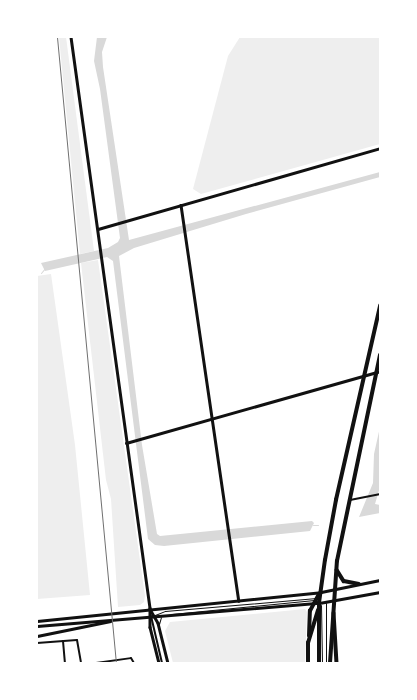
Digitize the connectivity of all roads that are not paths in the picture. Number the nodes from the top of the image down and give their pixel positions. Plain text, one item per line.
1 (71, 37) edge
2 (380, 148) edge
3 (182, 205) junction
4 (98, 229) junction
5 (380, 306) edge
6 (380, 355) edge
7 (378, 371) edge
8 (364, 375) junction
9 (212, 419) junction
10 (126, 443) junction
11 (379, 494) edge
12 (348, 500) junction
13 (336, 568) junction
14 (380, 580) edge
15 (358, 584) junction
16 (334, 589) junction
17 (321, 592) junction
18 (380, 592) edge
19 (316, 600) junction
20 (333, 600) junction
21 (239, 601) junction
22 (325, 602) junction
23 (150, 608) junction
24 (153, 617) junction
25 (123, 618) junction
26 (161, 618) junction
27 (37, 621) edge
28 (37, 626) edge
29 (159, 628) junction
30 (37, 636) edge
31 (63, 641) junction
32 (37, 643) edge
33 (308, 643) junction
34 (81, 662) edge
35 (65, 663) edge
36 (96, 663) edge
37 (134, 663) edge
38 (159, 663) edge
39 (162, 663) edge
40 (168, 663) edge
41 (308, 663) edge
42 (320, 663) edge
43 (326, 663) edge
44 (330, 663) edge
45 (337, 663) edge

1 - 4 street
2 - 3 street
3 - 4 street
3 - 9 street
4 - 10 street
5 - 8 main road
6 - 7 main road
7 - 8 street
7 - 12 main road
8 - 9 street
8 - 17 main road
9 - 10 street
9 - 21 street
10 - 23 street
11 - 12 street
12 - 13 main road
13 - 15 main road
13 - 16 main road
14 - 15 main road
15 - 16 main road
16 - 17 main road
16 - 20 main road
17 - 19 main road
17 - 21 main road
18 - 20 main road
19 - 22 main road
19 - 24 lane
19 - 26 main road
19 - 33 main road
19 - 33 main road
19 - 42 main road
20 - 22 main road
20 - 44 main road
20 - 45 main road
21 - 23 main road
22 - 43 lane
23 - 24 street
23 - 24 street
23 - 27 main road
24 - 25 main road
24 - 26 main road
24 - 29 street
24 - 38 street
24 - 39 street
25 - 28 main road
25 - 30 main road
26 - 29 lane
29 - 40 street
31 - 32 street
31 - 34 street
31 - 35 street
33 - 41 main road
36 - 37 street

